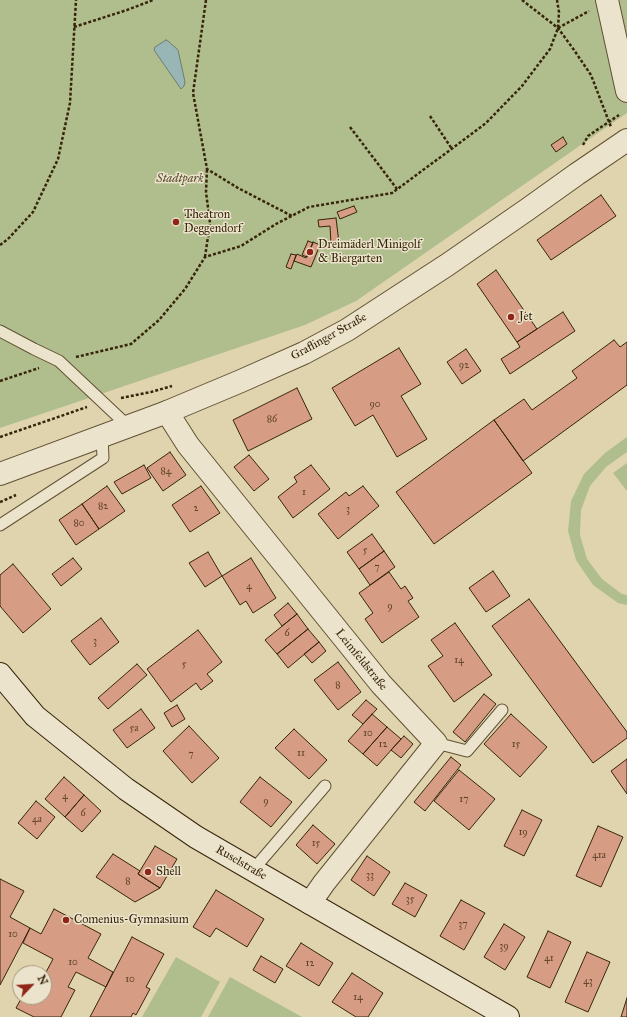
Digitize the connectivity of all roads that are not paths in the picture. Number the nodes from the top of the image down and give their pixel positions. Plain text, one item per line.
1 (607, 1) edge
2 (627, 91) edge
3 (623, 143) edge
4 (0, 331) edge
5 (167, 412) junction
6 (128, 426) junction
7 (102, 436) junction
8 (0, 474) edge
9 (0, 525) edge
10 (0, 674) edge
11 (502, 710) dead end
12 (436, 743) junction
13 (325, 786) dead end
14 (253, 870) junction
15 (310, 903) junction
16 (508, 1017) edge

1 - 2 street
3 - 5 street, Graflinger Straße
4 - 6 lane
5 - 6 street, Graflinger Straße
5 - 12 street, Leimfeldstraße
6 - 7 street, Graflinger Straße
7 - 8 street, Graflinger Straße
7 - 9 lane
10 - 14 street, Ruselstraße
11 - 12 lane
12 - 15 street
13 - 14 lane
14 - 15 street, Ruselstraße
15 - 16 street, Ruselstraße

